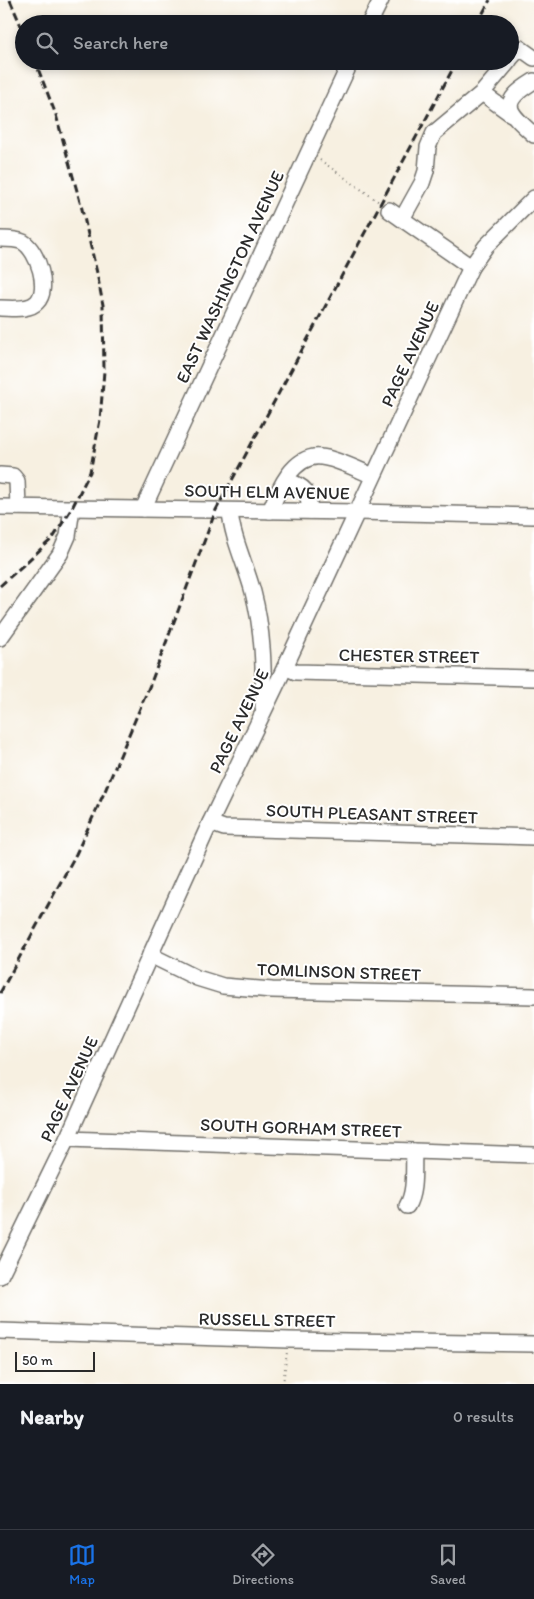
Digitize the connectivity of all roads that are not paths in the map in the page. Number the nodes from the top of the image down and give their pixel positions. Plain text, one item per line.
1 (381, 0) edge
2 (374, 15) edge
3 (519, 49) edge
4 (534, 58) edge
5 (348, 70) edge
6 (502, 70) edge
7 (534, 81) edge
8 (482, 93) junction
9 (511, 114) junction
10 (534, 135) edge
11 (534, 198) edge
12 (389, 210) road end
13 (402, 219) junction
14 (0, 239) edge
15 (471, 267) junction
16 (0, 308) edge
17 (0, 475) edge
18 (373, 476) junction
19 (286, 480) junction
20 (0, 507) edge
21 (18, 507) junction
22 (72, 508) junction
23 (143, 510) junction
24 (230, 511) junction
25 (270, 511) junction
26 (310, 511) junction
27 (357, 512) junction
28 (534, 516) edge
29 (0, 638) edge
30 (285, 667) junction
31 (534, 678) edge
32 (263, 714) junction
33 (210, 823) junction
34 (534, 837) edge
35 (150, 955) junction
36 (534, 996) edge
37 (67, 1139) junction
38 (414, 1151) junction
39 (534, 1155) edge
40 (406, 1206) dead end
41 (0, 1276) edge
42 (0, 1332) edge
43 (534, 1344) edge

1 - 2 street
3 - 4 street
5 - 23 street, EAST WASHINGTON AVENUE
6 - 8 street
7 - 9 street
8 - 9 street
8 - 13 street
9 - 10 street
11 - 15 street, PAGE AVENUE
12 - 13 street
13 - 15 street
14 - 16 street
15 - 18 street, PAGE AVENUE
17 - 21 street
18 - 19 street
18 - 27 street, PAGE AVENUE
19 - 25 street
19 - 26 street
20 - 21 street, SOUTH ELM AVENUE
21 - 22 street, SOUTH ELM AVENUE
22 - 23 street, SOUTH ELM AVENUE
22 - 29 street
23 - 24 street, SOUTH ELM AVENUE
24 - 25 street, SOUTH ELM AVENUE
24 - 32 street
25 - 26 street, SOUTH ELM AVENUE
26 - 27 street, SOUTH ELM AVENUE
27 - 28 street, SOUTH ELM AVENUE
27 - 30 street, PAGE AVENUE
30 - 31 street, CHESTER STREET
30 - 32 street, PAGE AVENUE
32 - 33 street, PAGE AVENUE
33 - 34 street, SOUTH PLEASANT STREET
33 - 35 street, PAGE AVENUE
35 - 36 street, TOMLINSON STREET
35 - 37 street, PAGE AVENUE
37 - 38 street, SOUTH GORHAM STREET
37 - 41 street, PAGE AVENUE
38 - 39 street, SOUTH GORHAM STREET
38 - 40 street
42 - 43 street, RUSSELL STREET

